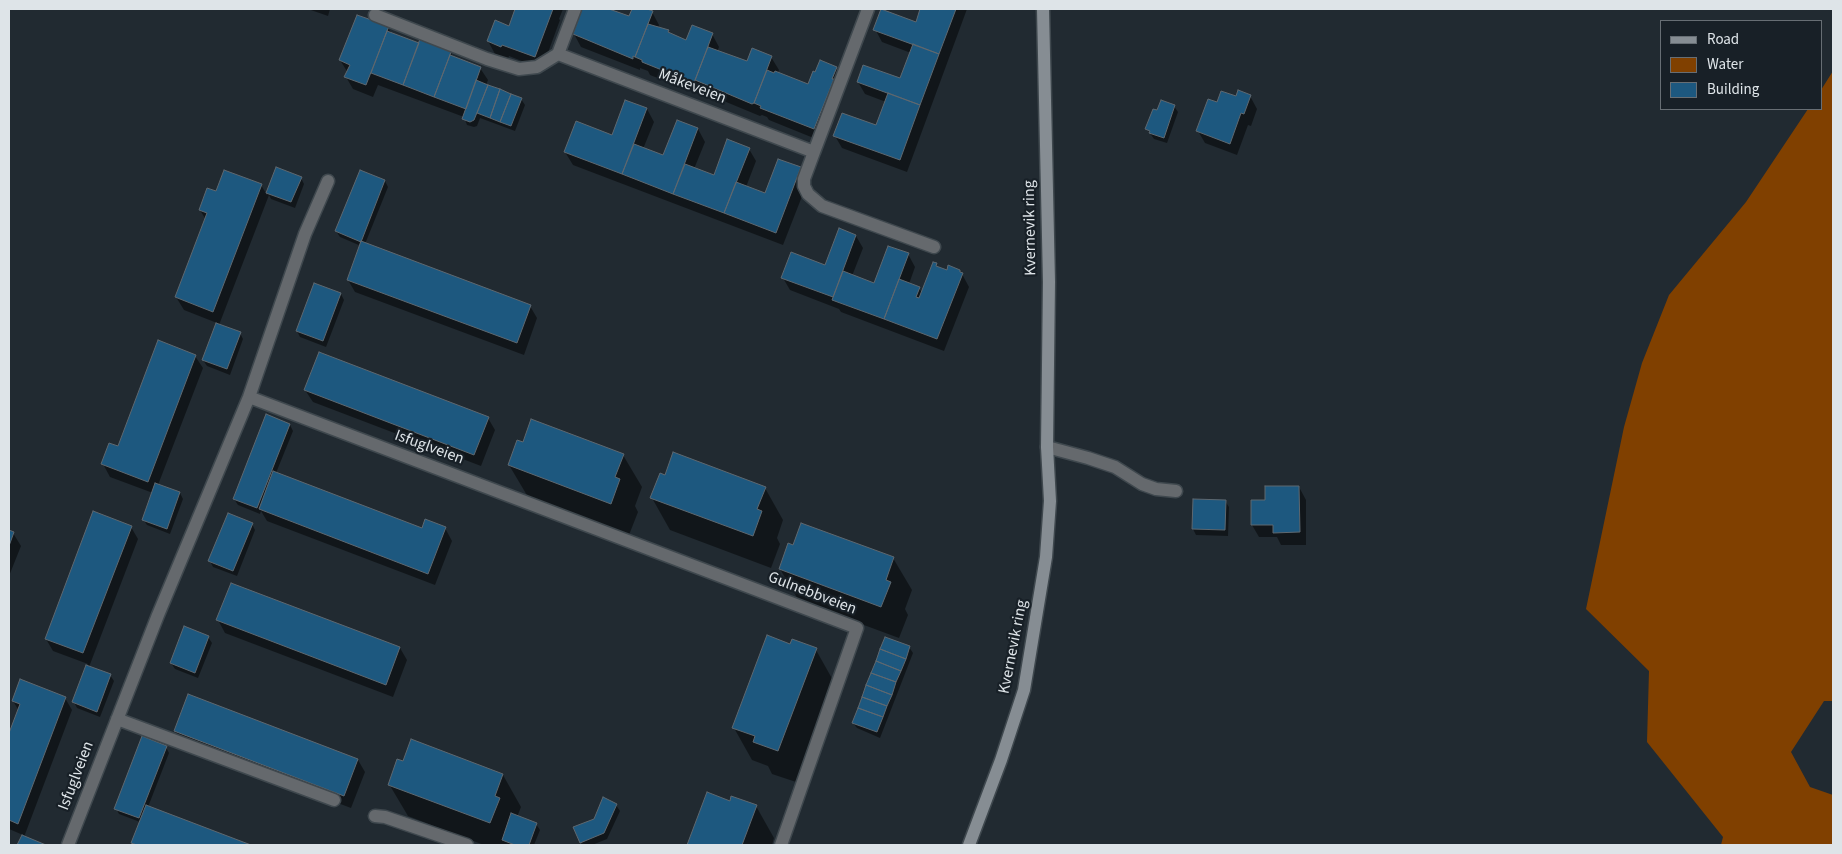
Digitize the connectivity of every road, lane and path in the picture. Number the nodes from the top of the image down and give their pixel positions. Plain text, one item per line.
1 (575, 9) edge
2 (868, 9) edge
3 (1043, 9) edge
4 (376, 15) dead end
5 (558, 54) junction
6 (814, 152) junction
7 (328, 181) dead end
8 (934, 247) dead end
9 (249, 397) junction
10 (1048, 447) junction
11 (1176, 491) dead end
12 (598, 530) joint
13 (117, 719) junction
14 (334, 800) dead end
15 (375, 816) dead end
16 (68, 845) edge
17 (467, 845) edge
18 (781, 845) edge
19 (969, 845) edge

1 - 5 street
2 - 6 street
3 - 10 main road, Kvernevik ring
4 - 5 street
5 - 6 street, Måkeveien
6 - 8 street
7 - 9 street, Isfuglveien
9 - 12 street, Isfuglveien
9 - 13 street, Isfuglveien
10 - 11 street
10 - 19 main road, Kvernevik ring
12 - 18 street, Gulnebbveien
13 - 14 street
13 - 16 street, Isfuglveien
15 - 17 street

